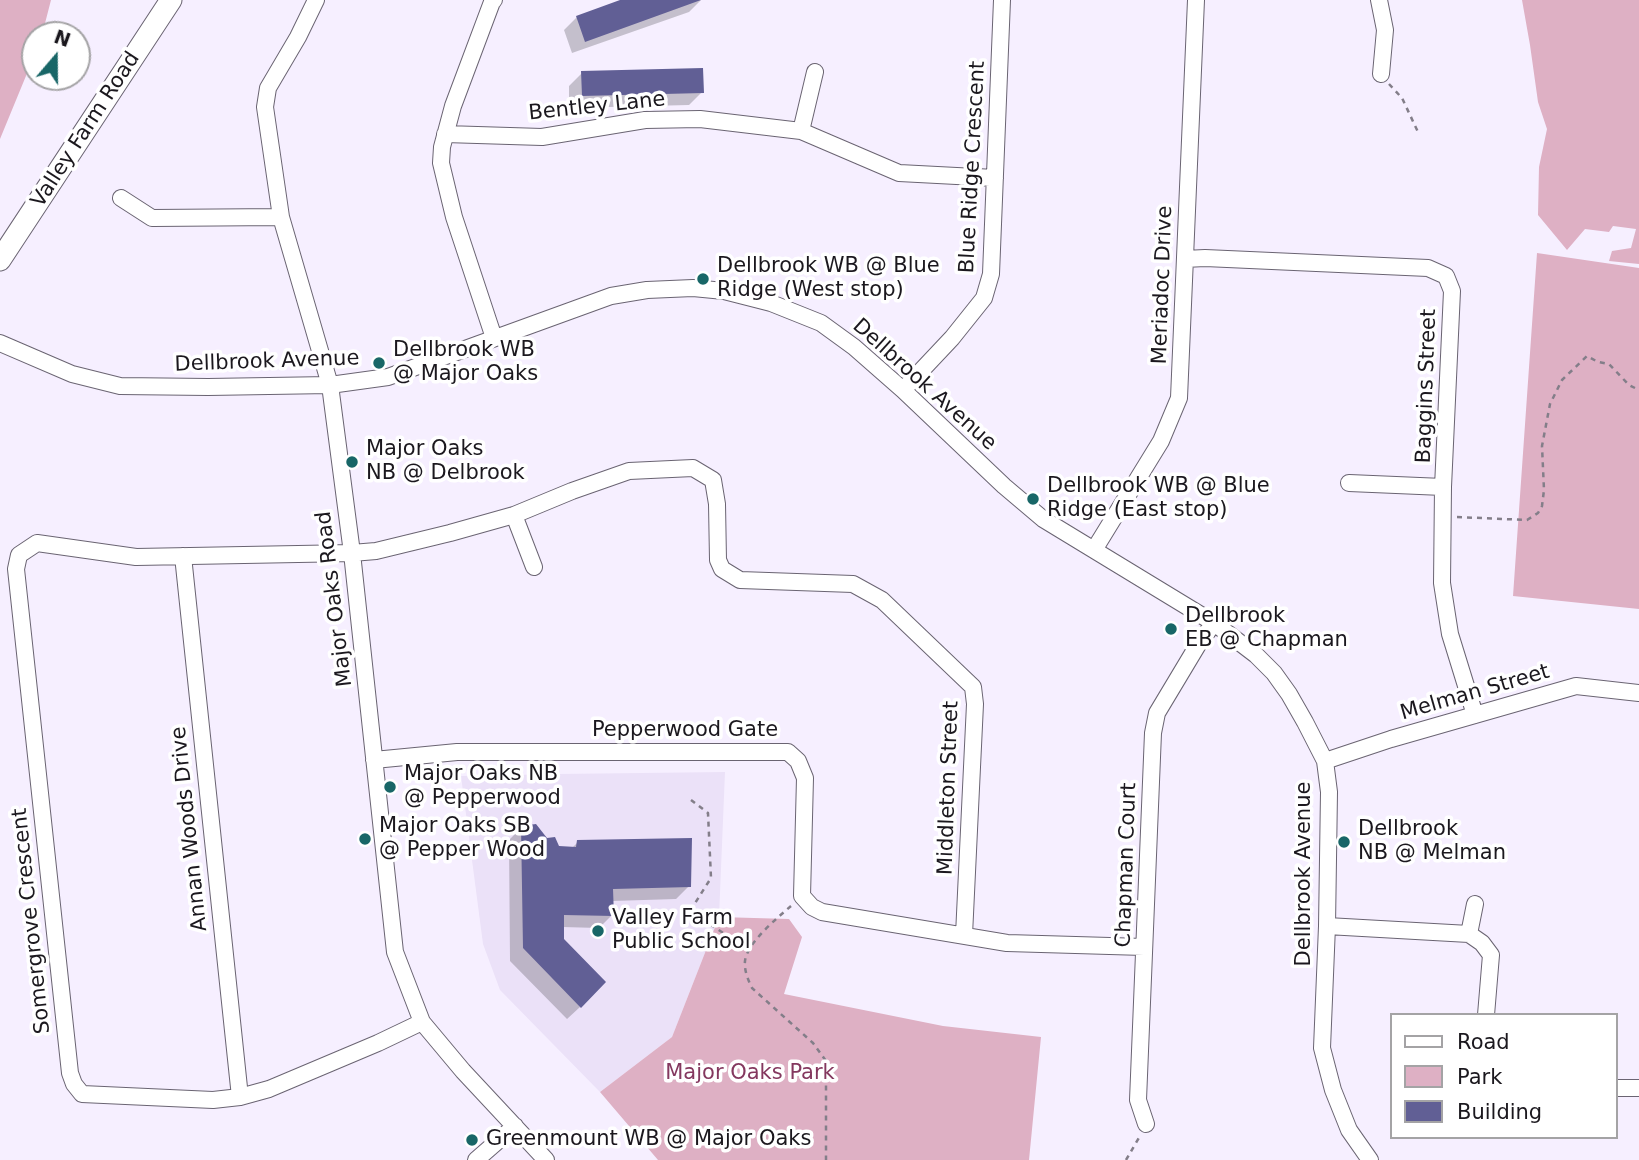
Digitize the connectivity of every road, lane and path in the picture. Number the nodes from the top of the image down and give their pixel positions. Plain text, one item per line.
1 (171, 0) edge
2 (316, 0) edge
3 (495, 0) edge
4 (1002, 0) edge
5 (1196, 0) edge
6 (1379, 0) edge
7 (816, 72) dead end
8 (1381, 74) joint
9 (801, 131) junction
10 (1418, 132) dead end
11 (445, 134) junction
12 (995, 178) junction
13 (121, 198) dead end
14 (281, 217) junction
15 (1185, 259) junction
16 (0, 260) edge
17 (494, 338) junction
18 (0, 343) edge
19 (330, 385) junction
20 (903, 390) junction
21 (1639, 390) edge
22 (1349, 483) dead end
23 (1443, 487) junction
24 (514, 515) junction
25 (1444, 516) junction
26 (1094, 550) junction
27 (352, 553) junction
28 (183, 556) junction
29 (534, 567) dead end
30 (1213, 624) junction
31 (1639, 693) edge
32 (1475, 715) junction
33 (374, 760) junction
34 (1325, 761) junction
35 (691, 800) dead end
36 (802, 896) junction
37 (1475, 904) dead end
38 (1327, 926) junction
39 (1469, 934) junction
40 (964, 935) junction
41 (1144, 947) junction
42 (749, 950) junction
43 (1486, 1013) edge
44 (422, 1022) junction
45 (1618, 1088) edge
46 (1639, 1088) edge
47 (240, 1097) junction
48 (1146, 1124) joint
49 (515, 1126) junction
50 (476, 1160) edge
51 (546, 1160) edge
52 (826, 1160) edge
53 (1126, 1160) edge
54 (1370, 1160) edge

1 - 16 street, Valley Farm Road
2 - 14 street, Major Oaks Road
3 - 11 street
4 - 12 street, Blue Ridge Crescent
5 - 15 street, Meriadoc Drive
6 - 8 street
7 - 9 street
8 - 10 path
9 - 11 street, Bentley Lane
9 - 12 street, Bentley Lane
11 - 17 street
12 - 20 street, Blue Ridge Crescent
13 - 14 street
14 - 19 street, Major Oaks Road
15 - 23 street, Baggins Street
15 - 26 street, Meriadoc Drive
17 - 19 street, Dellbrook Avenue
17 - 20 street, Dellbrook Avenue
18 - 19 street, Dellbrook Avenue
19 - 27 street, Major Oaks Road
20 - 26 street, Dellbrook Avenue
21 - 25 path
22 - 23 street
23 - 25 street, Baggins Street
24 - 27 street, Middleton Street
24 - 29 street
24 - 40 street, Middleton Street
25 - 32 street, Baggins Street
26 - 30 street, Dellbrook Avenue
27 - 28 street, Somergrove Crescent
27 - 33 street, Major Oaks Road
28 - 47 street, Annan Woods Drive
28 - 47 street, Somergrove Crescent
30 - 34 street, Dellbrook Avenue
30 - 41 street, Chapman Court
31 - 32 street, Melman Street
32 - 34 street, Melman Street
33 - 36 street, Pepperwood Gate
33 - 44 street, Major Oaks Road
34 - 38 street, Dellbrook Avenue
35 - 42 path
36 - 40 street
36 - 42 path
37 - 39 street
38 - 39 street
38 - 54 street, Dellbrook Avenue
39 - 43 street
40 - 41 street
41 - 48 street, Chapman Court
42 - 52 path
44 - 47 street, Somergrove Crescent
44 - 49 street, Major Oaks Road
45 - 46 street
48 - 53 path
49 - 50 street
49 - 51 street, Major Oaks Road

